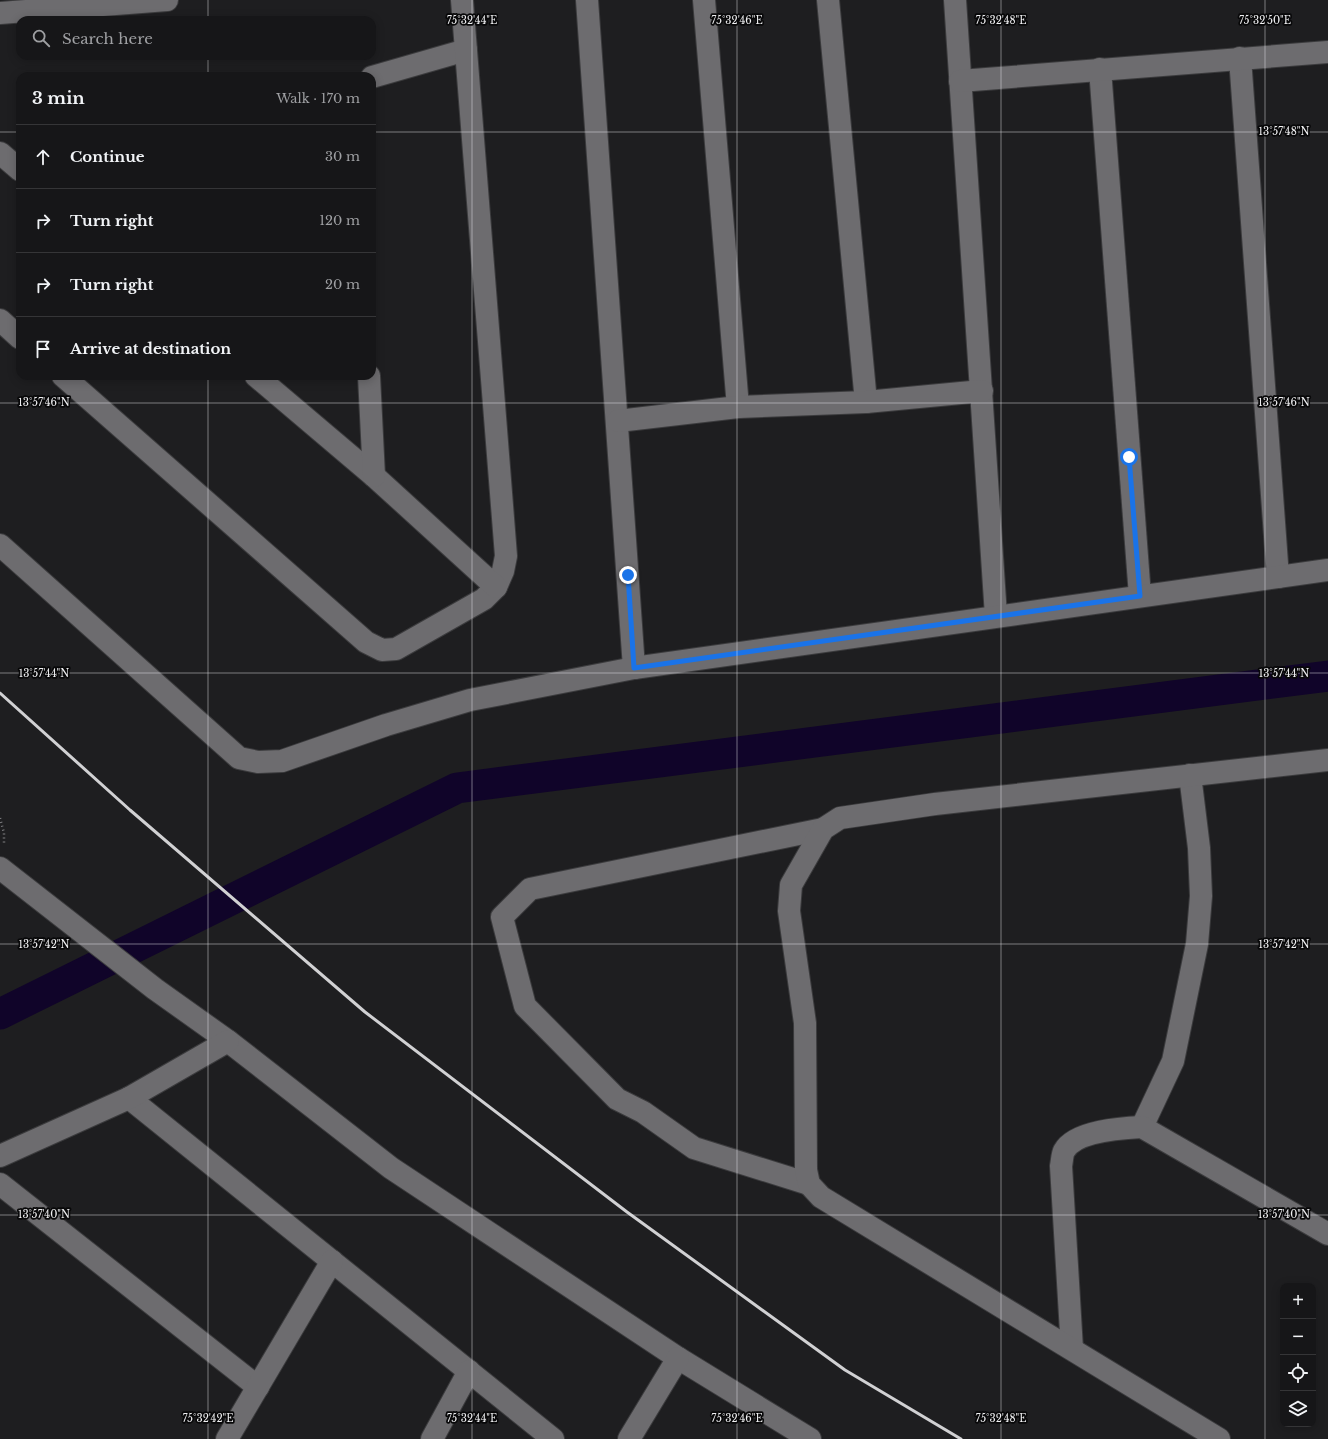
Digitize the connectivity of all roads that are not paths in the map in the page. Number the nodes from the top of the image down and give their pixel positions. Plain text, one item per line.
1 (167, 0) edge
2 (462, 0) edge
3 (587, 0) edge
4 (704, 0) edge
5 (828, 0) edge
6 (956, 0) edge
7 (110, 2) edge
8 (0, 13) edge
9 (466, 50) junction
10 (1328, 52) edge
11 (1240, 58) junction
12 (1100, 69) junction
13 (376, 76) edge
14 (960, 81) junction
15 (0, 153) edge
16 (16, 167) edge
17 (0, 320) edge
18 (16, 334) edge
19 (68, 380) edge
20 (261, 380) edge
21 (369, 380) edge
22 (982, 391) junction
23 (866, 402) junction
24 (738, 407) junction
25 (618, 421) junction
26 (374, 476) junction
27 (0, 545) edge
28 (1328, 570) edge
29 (1278, 578) junction
30 (496, 587) junction
31 (1140, 596) junction
32 (996, 616) junction
33 (634, 668) junction
34 (1328, 760) edge
35 (1190, 775) junction
36 (823, 829) junction
37 (0, 868) edge
38 (228, 1041) junction
39 (129, 1098) junction
40 (1142, 1127) junction
41 (0, 1156) edge
42 (0, 1184) edge
43 (809, 1184) junction
44 (1328, 1234) edge
45 (332, 1261) junction
46 (1072, 1349) junction
47 (678, 1358) junction
48 (469, 1371) junction
49 (258, 1387) junction
50 (227, 1439) edge
51 (432, 1439) edge
52 (553, 1439) edge
53 (629, 1439) edge
54 (810, 1439) edge
55 (1220, 1439) edge

1 - 7 street
2 - 9 street
3 - 25 street
4 - 24 street
5 - 23 street
6 - 14 street
7 - 8 street
9 - 13 street
9 - 30 street
10 - 11 street
11 - 12 street
11 - 29 street
12 - 14 street
12 - 31 street
14 - 22 street
15 - 16 street
17 - 18 street
19 - 30 street
20 - 26 street
21 - 26 street
22 - 23 street
22 - 32 street
23 - 24 street
24 - 25 street
25 - 33 street
26 - 30 street
27 - 33 street
28 - 29 street
29 - 31 street
31 - 32 street
32 - 33 street
34 - 35 street
35 - 36 street
35 - 40 street
36 - 43 street
36 - 43 street
37 - 38 street
38 - 39 street
38 - 47 street
39 - 41 street
39 - 45 street
40 - 44 street
40 - 46 street
42 - 49 street
43 - 46 street
45 - 48 street
45 - 49 street
46 - 55 street
47 - 53 street
47 - 54 street
48 - 51 street
48 - 52 street
49 - 50 street

